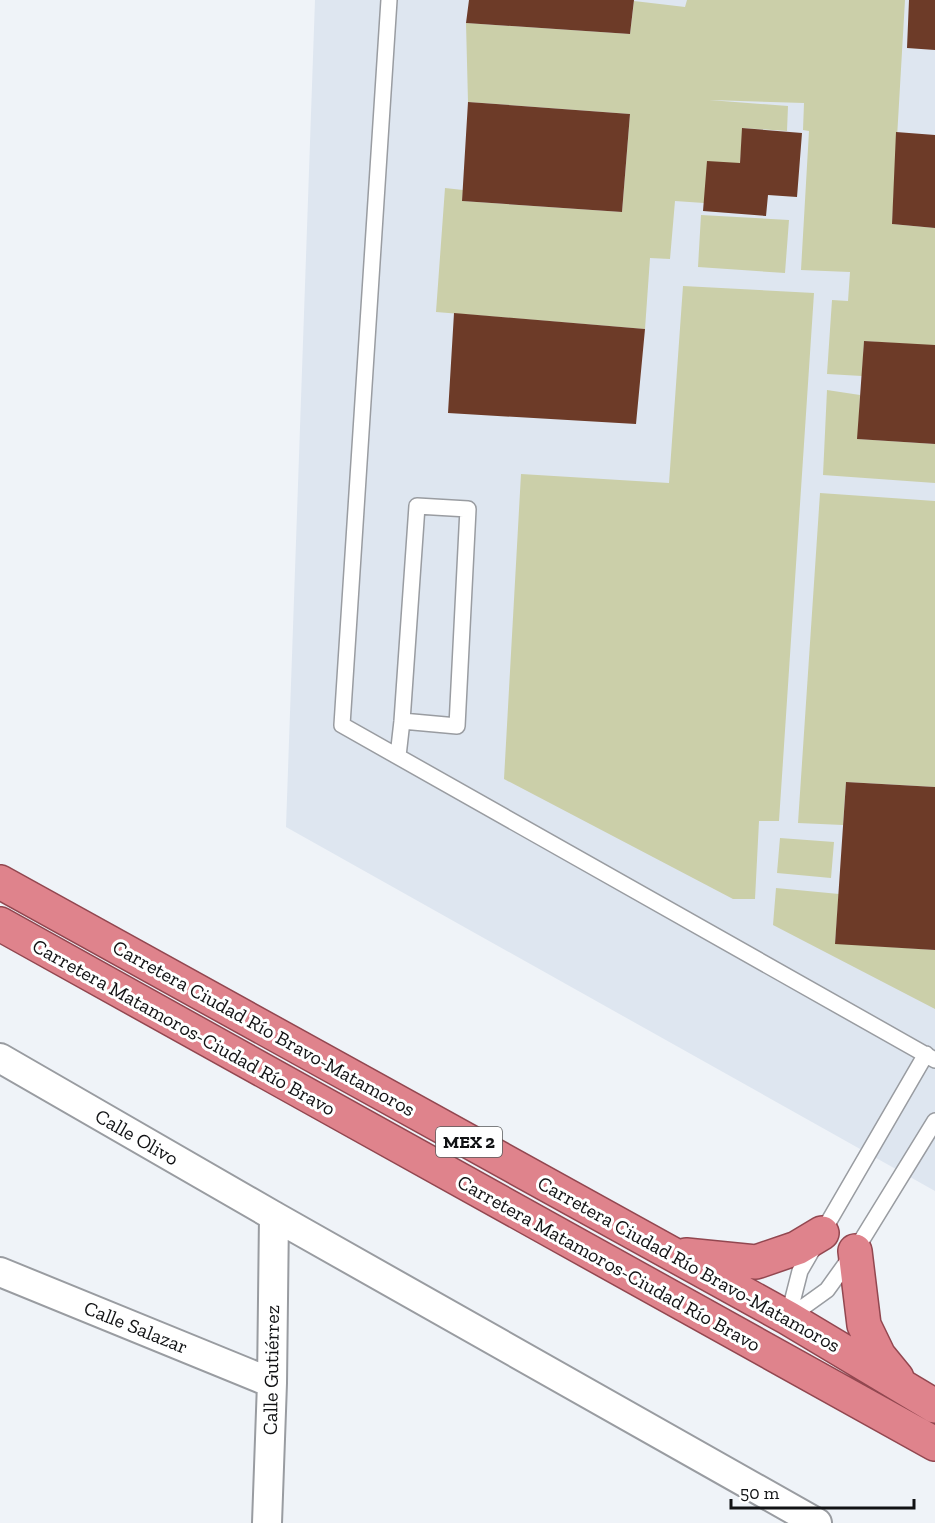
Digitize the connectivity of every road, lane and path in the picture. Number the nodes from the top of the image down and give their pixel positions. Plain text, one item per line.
1 (389, 0) edge
2 (402, 721) junction
3 (398, 756) junction
4 (0, 882) edge
5 (0, 924) edge
6 (930, 1057) edge
7 (0, 1058) edge
8 (935, 1121) edge
9 (486, 1196) junction
10 (274, 1216) junction
11 (822, 1233) junction
12 (855, 1251) junction
13 (670, 1253) junction
14 (0, 1272) edge
15 (788, 1318) junction
16 (272, 1383) junction
17 (905, 1389) junction
18 (935, 1406) edge
19 (935, 1428) edge
20 (935, 1443) edge
21 (267, 1523) edge
22 (817, 1523) edge

1 - 3 lane
2 - 2 lane
2 - 3 lane
3 - 6 lane
4 - 13 highway, Carretera Ciudad Río Bravo-Matamoros / MEX 2
5 - 9 highway, Carretera Matamoros-Ciudad Río Bravo / MEX 2
6 - 11 lane
7 - 10 street, Calle Olivo
8 - 12 lane
9 - 15 highway
9 - 20 highway, Carretera Matamoros-Ciudad Río Bravo / MEX 2
10 - 16 street, Calle Gutiérrez
10 - 22 street, Calle Olivo
11 - 13 highway
11 - 15 lane
12 - 15 lane
12 - 17 highway
13 - 15 highway, Carretera Ciudad Río Bravo-Matamoros / MEX 2
14 - 16 street, Calle Salazar
15 - 17 highway, Carretera Ciudad Río Bravo-Matamoros / MEX 2
15 - 19 highway
16 - 21 street, Calle Gutiérrez
17 - 18 highway, Carretera Ciudad Río Bravo-Matamoros / MEX 2

